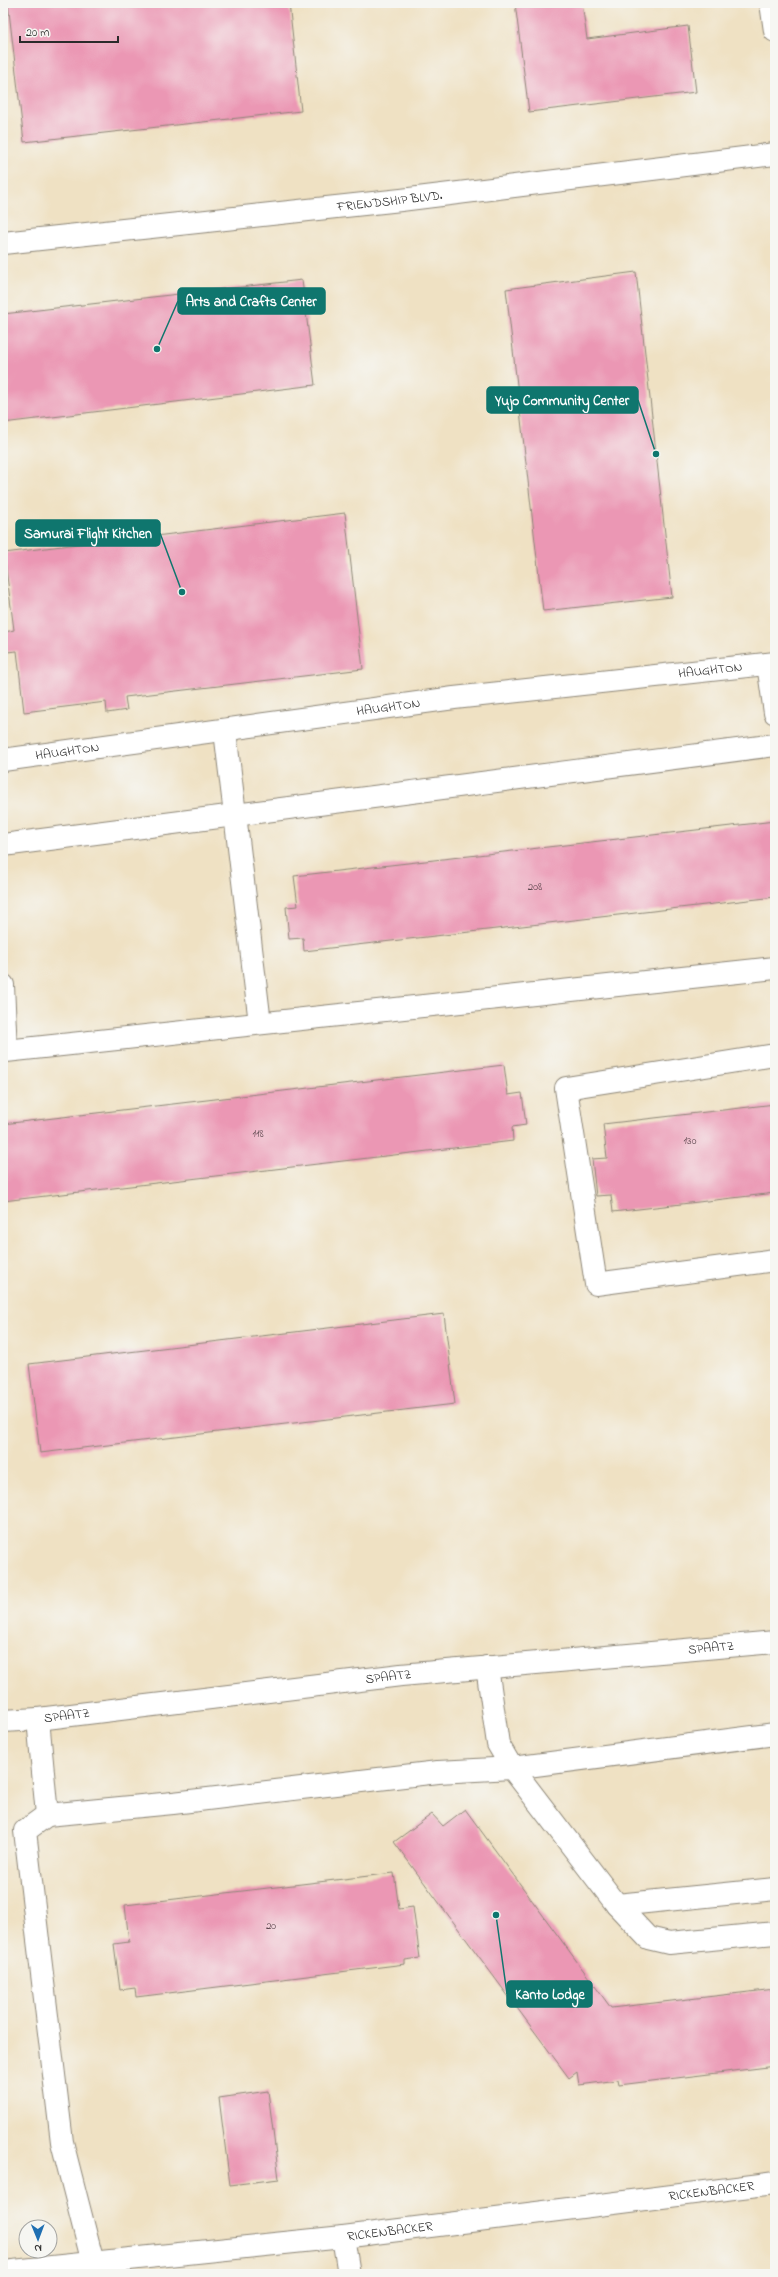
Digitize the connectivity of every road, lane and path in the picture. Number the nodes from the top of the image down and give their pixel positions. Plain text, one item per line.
1 (771, 3) edge
2 (775, 31) edge
3 (775, 154) edge
4 (3, 243) edge
5 (771, 663) edge
6 (775, 713) edge
7 (225, 731) junction
8 (775, 745) edge
9 (3, 760) edge
10 (235, 815) junction
11 (3, 845) edge
12 (775, 968) edge
13 (3, 985) edge
14 (260, 1023) junction
15 (775, 1055) edge
16 (775, 1260) edge
17 (775, 1642) edge
18 (487, 1667) junction
19 (38, 1719) junction
20 (3, 1721) edge
21 (775, 1734) edge
22 (512, 1768) junction
23 (47, 1814) junction
24 (775, 1889) edge
25 (617, 1905) junction
26 (775, 1932) edge
27 (775, 2183) edge
28 (343, 2237) junction
29 (92, 2263) junction
30 (3, 2272) edge
31 (349, 2274) edge

1 - 2 street
3 - 4 street, FRIENDSHIP BLVD.
5 - 6 street
5 - 7 street, HAUGHTON
7 - 9 street, HAUGHTON
7 - 10 street
8 - 10 street
10 - 11 street
10 - 14 street
12 - 14 street
13 - 14 street
15 - 16 street
17 - 18 street, SPAATZ
18 - 19 street, SPAATZ
18 - 22 street
19 - 20 street, SPAATZ
19 - 23 street
21 - 22 street
22 - 23 street
22 - 25 street
23 - 29 street
24 - 25 street
25 - 26 street
27 - 28 street, RICKENBACKER
28 - 29 street, RICKENBACKER
28 - 31 street
29 - 30 street, RICKENBACKER

